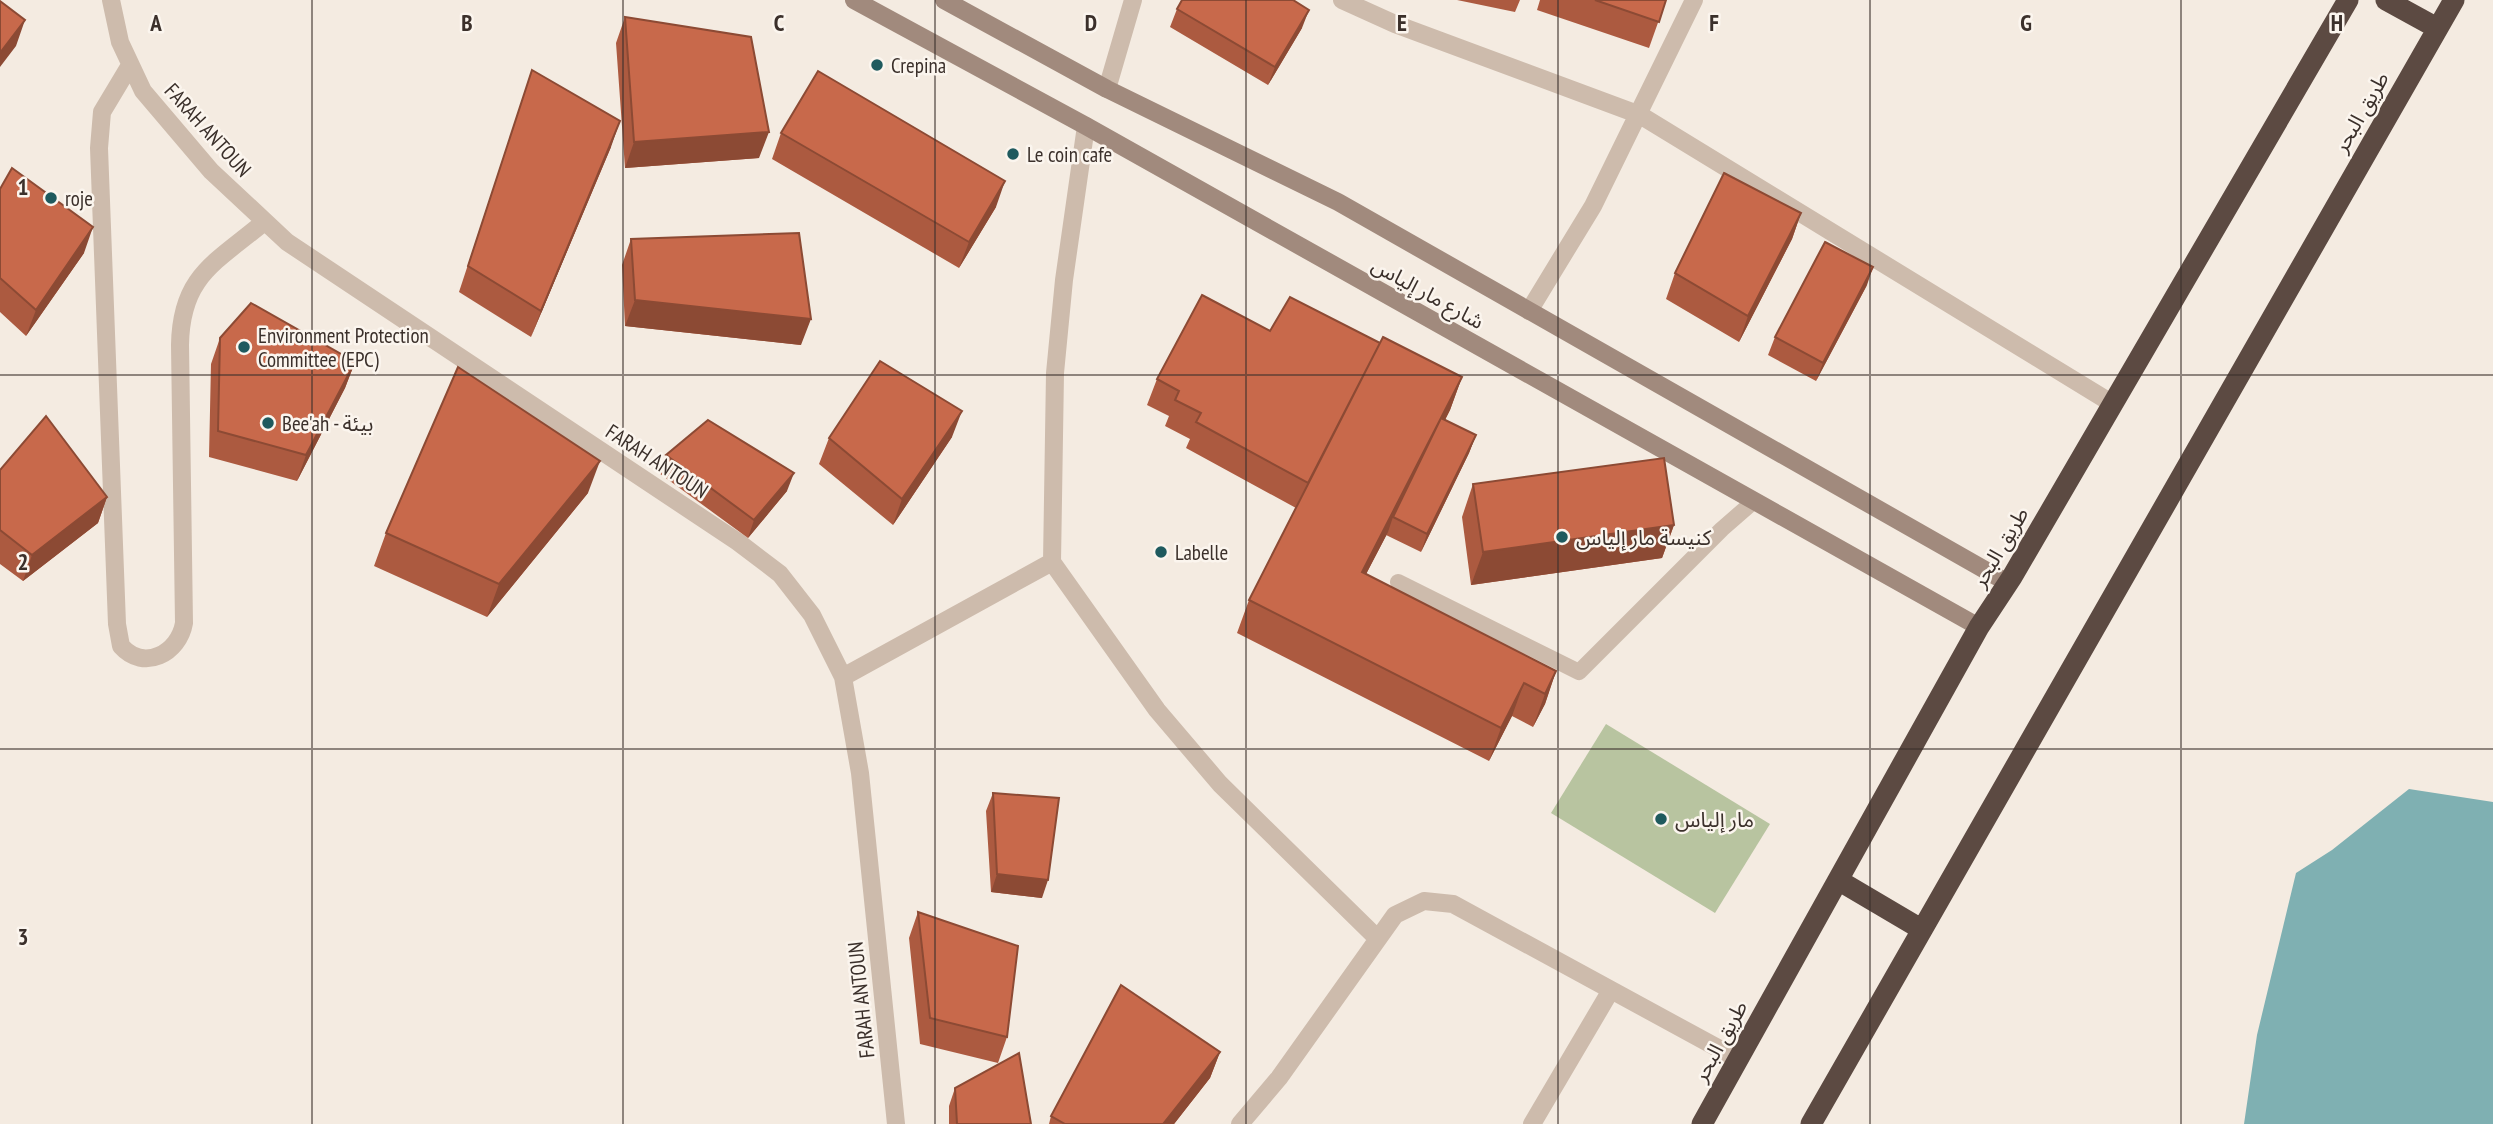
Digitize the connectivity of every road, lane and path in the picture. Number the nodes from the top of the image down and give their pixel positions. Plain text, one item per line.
1 (111, 0) edge
2 (855, 0) edge
3 (944, 0) edge
4 (1133, 0) edge
5 (1342, 0) edge
6 (1694, 0) edge
7 (2348, 0) edge
8 (2386, 0) edge
9 (2454, 0) edge
10 (2437, 28) junction
11 (129, 67) junction
12 (1107, 89) junction
13 (1640, 115) junction
14 (1086, 126) junction
15 (264, 222) junction
16 (1529, 311) junction
17 (2113, 404) junction
18 (1753, 502) junction
19 (1052, 562) junction
20 (1398, 582) dead end
21 (2008, 583) junction
22 (1979, 626) junction
23 (843, 677) junction
24 (1838, 880) junction
25 (1921, 929) junction
26 (1378, 939) junction
27 (1611, 990) junction
28 (1738, 1059) junction
29 (896, 1124) edge
30 (1240, 1124) edge
31 (1532, 1124) edge
32 (1702, 1124) edge
33 (1811, 1124) edge

1 - 11 street, FARAH ANTOUN
2 - 14 street, شارع مار إلياس
3 - 12 street, شارع مار إلياس
4 - 12 street
5 - 13 street
6 - 13 street
7 - 17 highway, طريق البحر
8 - 10 highway
9 - 10 highway, طريق البحر
10 - 25 highway, طريق البحر
11 - 15 street, FARAH ANTOUN
11 - 15 street
12 - 16 street, شارع مار إلياس
13 - 16 street
13 - 17 street
14 - 18 street, شارع مار إلياس
14 - 19 street
15 - 23 street, FARAH ANTOUN
16 - 21 street, شارع مار إلياس
17 - 21 highway, طريق البحر
18 - 20 lane
18 - 22 street, شارع مار إلياس
19 - 23 street
19 - 26 street
21 - 22 highway, طريق البحر
22 - 24 highway, طريق البحر
23 - 29 street, FARAH ANTOUN
24 - 25 highway
24 - 28 highway, طريق البحر
25 - 33 highway, طريق البحر
26 - 27 street
26 - 30 street
27 - 28 street
27 - 31 street
28 - 32 highway, طريق البحر

